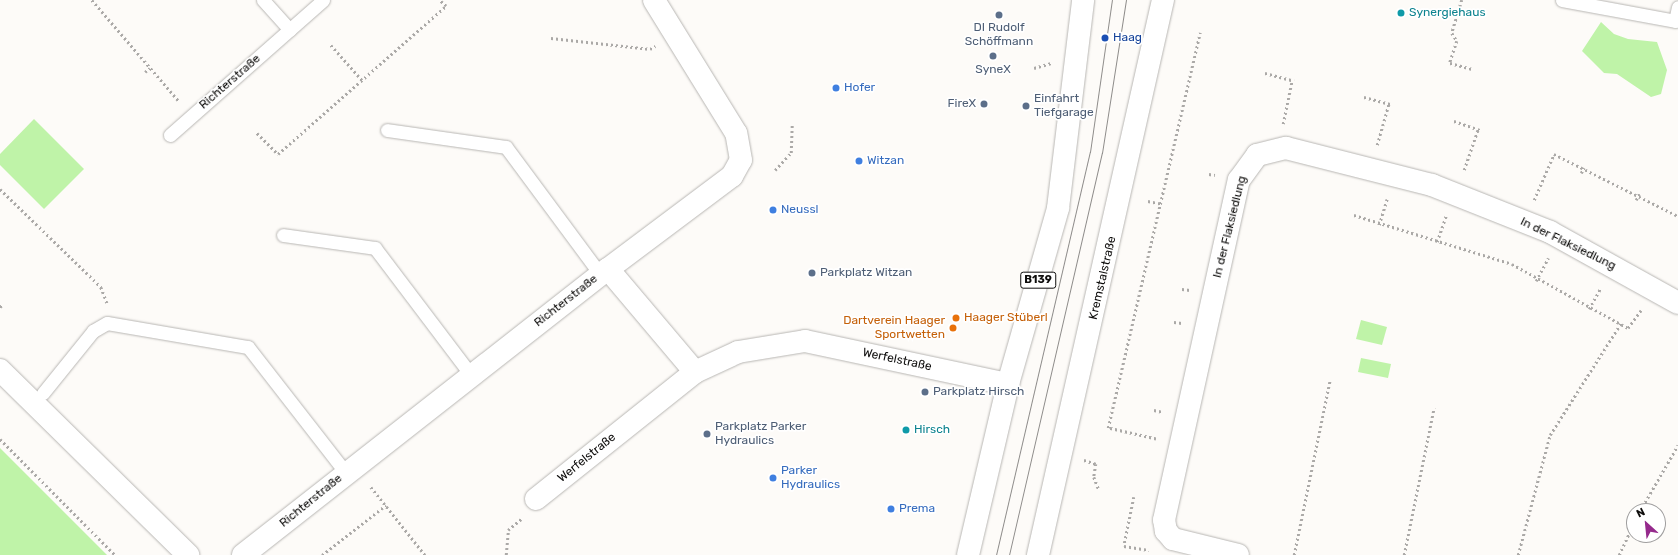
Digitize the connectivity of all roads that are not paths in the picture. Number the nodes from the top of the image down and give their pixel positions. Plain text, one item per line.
1 (263, 0) edge
2 (324, 0) edge
3 (654, 0) edge
4 (1083, 0) edge
5 (1163, 0) edge
6 (1562, 0) edge
7 (1678, 6) edge
8 (1677, 22) edge
9 (290, 30) junction
10 (387, 130) dead end
11 (170, 135) dead end
12 (283, 235) dead end
13 (604, 272) junction
14 (1678, 303) edge
15 (0, 370) edge
16 (694, 372) junction
17 (471, 375) junction
18 (1008, 384) junction
19 (43, 393) dead end
20 (350, 470) junction
21 (536, 499) road end
22 (188, 555) edge
23 (243, 555) edge
24 (968, 555) edge
25 (1038, 555) edge
26 (1238, 555) edge

1 - 9 lane
2 - 9 lane, Richterstraße
3 - 13 street, Richterstraße
4 - 18 street, B139
5 - 25 street, Kremstalstraße
6 - 8 lane
7 - 8 lane
9 - 11 lane, Richterstraße
10 - 13 lane
12 - 17 lane
13 - 16 street
13 - 17 street, Richterstraße
14 - 26 street, In der Flaksiedlung
15 - 22 street
16 - 18 street, Werfelstraße
16 - 21 street, Werfelstraße
17 - 20 street, Richterstraße
18 - 24 street, B139
19 - 20 lane
20 - 23 street, Richterstraße

